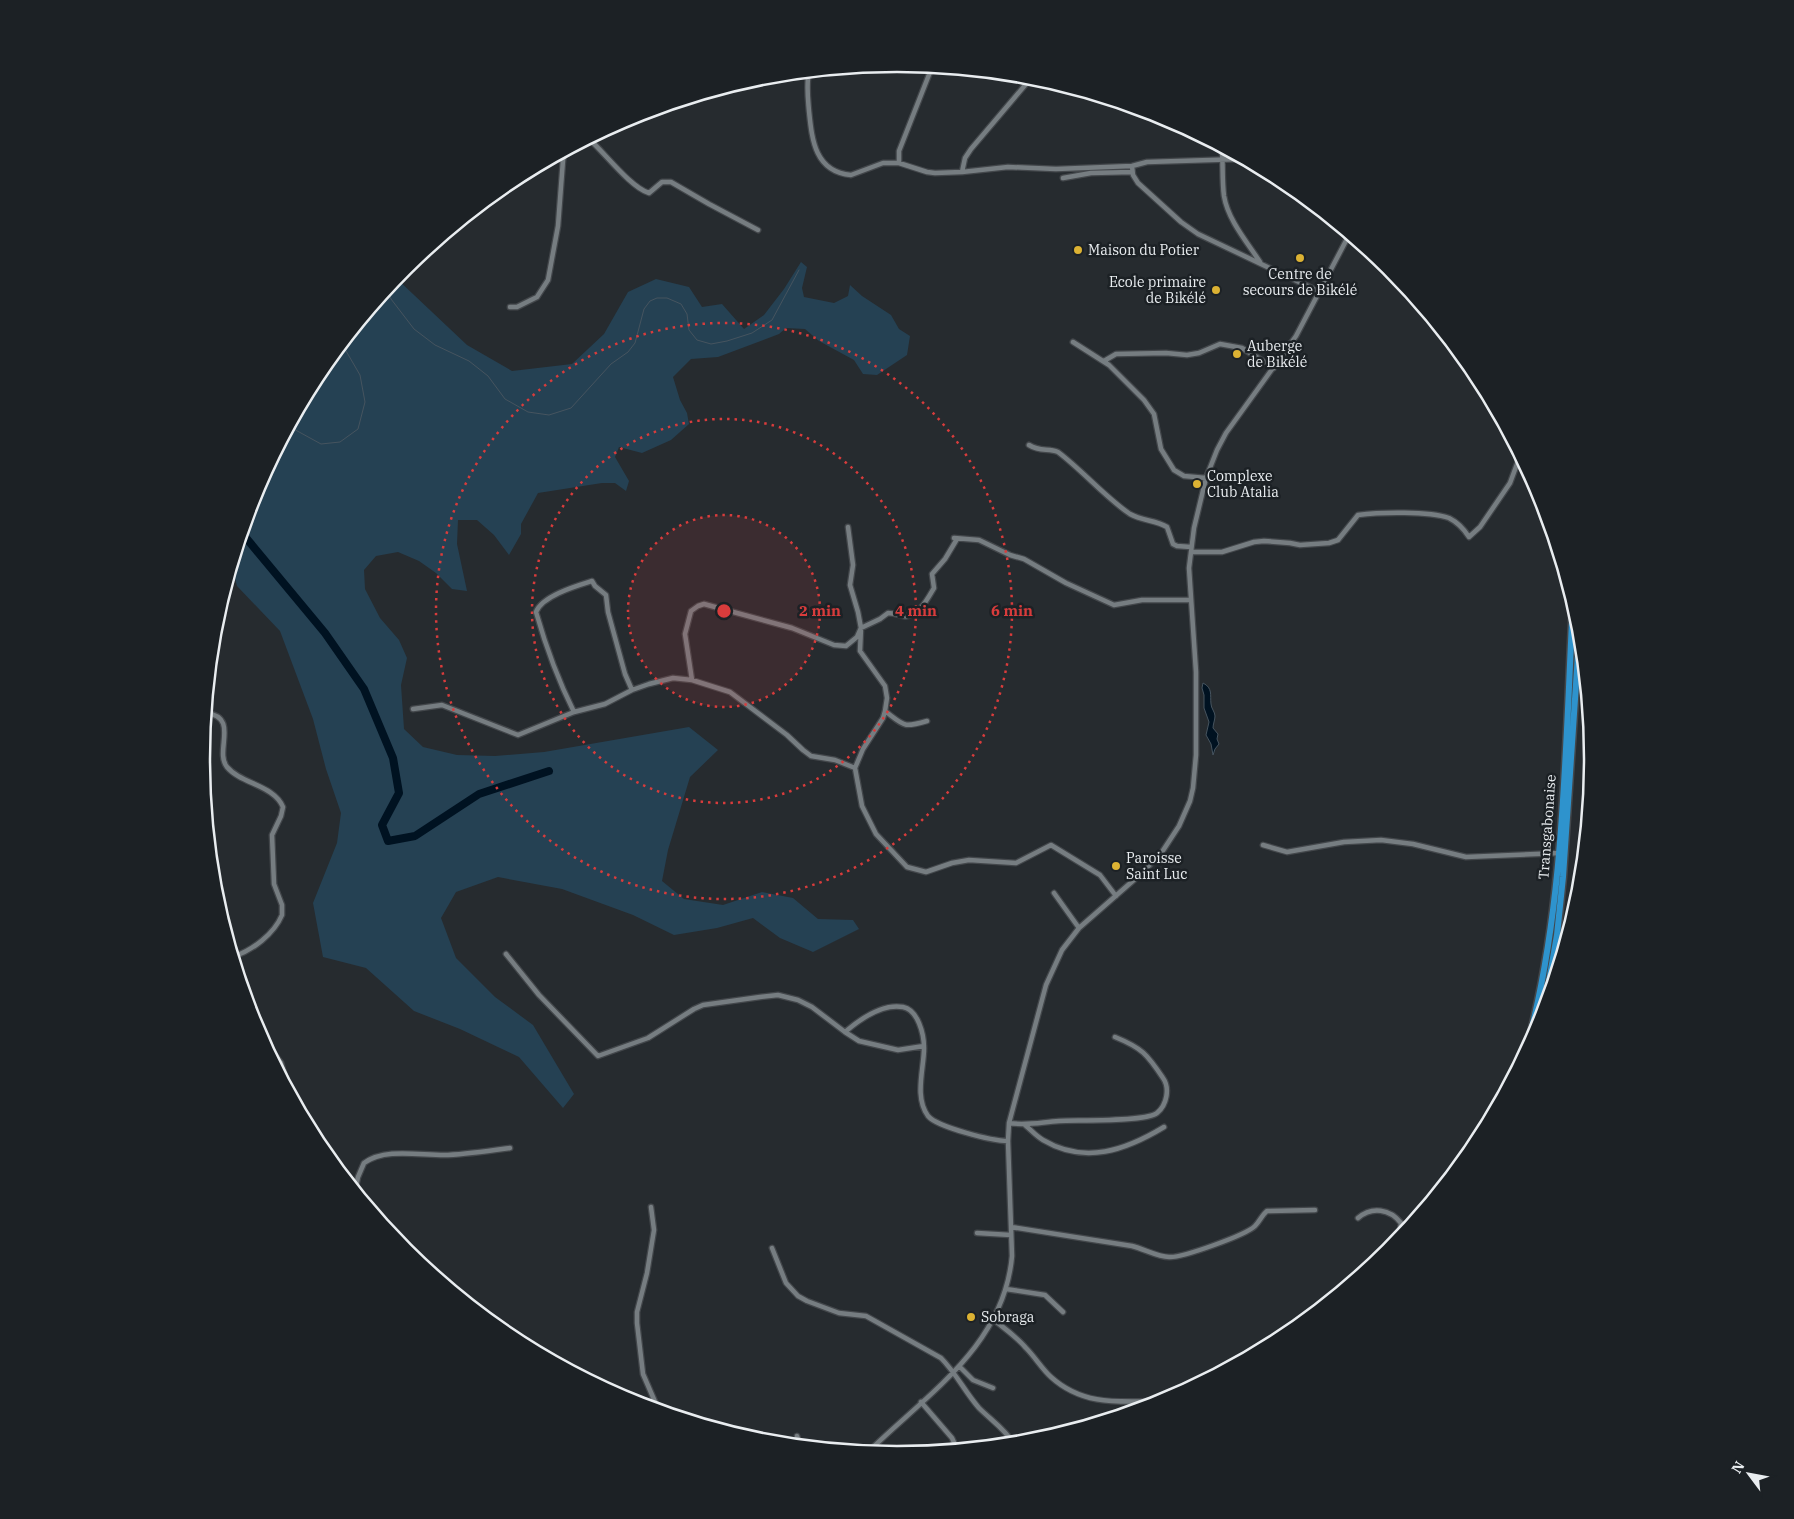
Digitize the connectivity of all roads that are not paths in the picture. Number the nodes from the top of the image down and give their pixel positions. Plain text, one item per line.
1 (929, 73) edge
2 (809, 78) edge
3 (1025, 85) edge
4 (592, 143) edge
5 (1222, 155) edge
6 (1222, 159) junction
7 (1229, 159) edge
8 (563, 160) edge
9 (900, 163) junction
10 (1132, 166) junction
11 (962, 172) junction
12 (1132, 172) junction
13 (1063, 178) dead end
14 (758, 230) dead end
15 (1346, 240) edge
16 (1260, 263) junction
17 (1318, 291) junction
18 (510, 307) dead end
19 (1073, 342) dead end
20 (1104, 361) junction
21 (1274, 368) junction
22 (1029, 445) dead end
23 (1517, 464) edge
24 (1206, 478) junction
25 (848, 527) dead end
26 (1191, 550) junction
27 (1191, 600) junction
28 (861, 628) junction
29 (1572, 629) edge
30 (1577, 663) edge
31 (692, 680) junction
32 (632, 690) junction
33 (414, 709) dead end
34 (886, 711) junction
35 (574, 712) junction
36 (211, 714) edge
37 (927, 721) dead end
38 (855, 768) junction
39 (1263, 845) dead end
40 (1561, 853) junction
41 (1054, 893) dead end
42 (1116, 896) junction
43 (1079, 928) junction
44 (506, 954) dead end
45 (238, 955) edge
46 (1551, 971) edge
47 (1534, 1017) edge
48 (844, 1032) junction
49 (1116, 1036) dead end
50 (924, 1046) junction
51 (1009, 1123) junction
52 (1025, 1125) junction
53 (1164, 1127) dead end
54 (1008, 1142) junction
55 (510, 1148) dead end
56 (357, 1184) edge
57 (651, 1207) dead end
58 (1315, 1210) dead end
59 (1358, 1218) dead end
60 (1402, 1225) edge
61 (1011, 1227) junction
62 (977, 1233) dead end
63 (1011, 1234) junction
64 (772, 1248) dead end
65 (1006, 1289) junction
66 (1063, 1312) dead end
67 (994, 1320) junction
68 (960, 1366) junction
69 (953, 1372) junction
70 (993, 1388) dead end
71 (655, 1402) edge
72 (921, 1402) junction
73 (1139, 1402) edge
74 (798, 1436) dead end
75 (1010, 1437) edge
76 (799, 1439) edge
77 (955, 1444) edge
78 (875, 1446) edge

1 - 9 street
2 - 9 street
3 - 11 street
4 - 14 street
5 - 6 street
6 - 7 street
6 - 10 street
6 - 16 street
8 - 18 street
9 - 11 street
10 - 11 street
10 - 12 street
12 - 13 street
12 - 16 street
15 - 17 street
16 - 17 street
17 - 21 street
19 - 20 street
20 - 21 street
20 - 24 street
21 - 24 street
22 - 26 street
23 - 26 street
24 - 26 street
25 - 28 street
26 - 27 street
27 - 28 street
27 - 42 street
28 - 31 street
28 - 34 street
29 - 40 highway, Transgabonaise
30 - 40 highway, Transgabonaise
31 - 32 street
31 - 38 street
32 - 35 street
32 - 35 street
33 - 35 street
34 - 37 street
34 - 38 street
36 - 45 street
38 - 42 street
39 - 40 street
40 - 46 highway, Transgabonaise
40 - 47 highway, Transgabonaise
41 - 43 street
42 - 43 street
43 - 51 street
44 - 48 street
48 - 50 street
48 - 50 street
49 - 52 street
50 - 54 street
51 - 52 street
51 - 54 street
52 - 53 street
54 - 61 street
55 - 56 street
57 - 71 street
58 - 61 street
59 - 60 street
61 - 63 street
62 - 63 street
63 - 65 street
64 - 69 street
65 - 66 street
65 - 67 street
67 - 68 street
67 - 73 street
68 - 69 street
68 - 70 street
69 - 72 street
69 - 75 street
72 - 77 street
72 - 78 street
74 - 76 street

